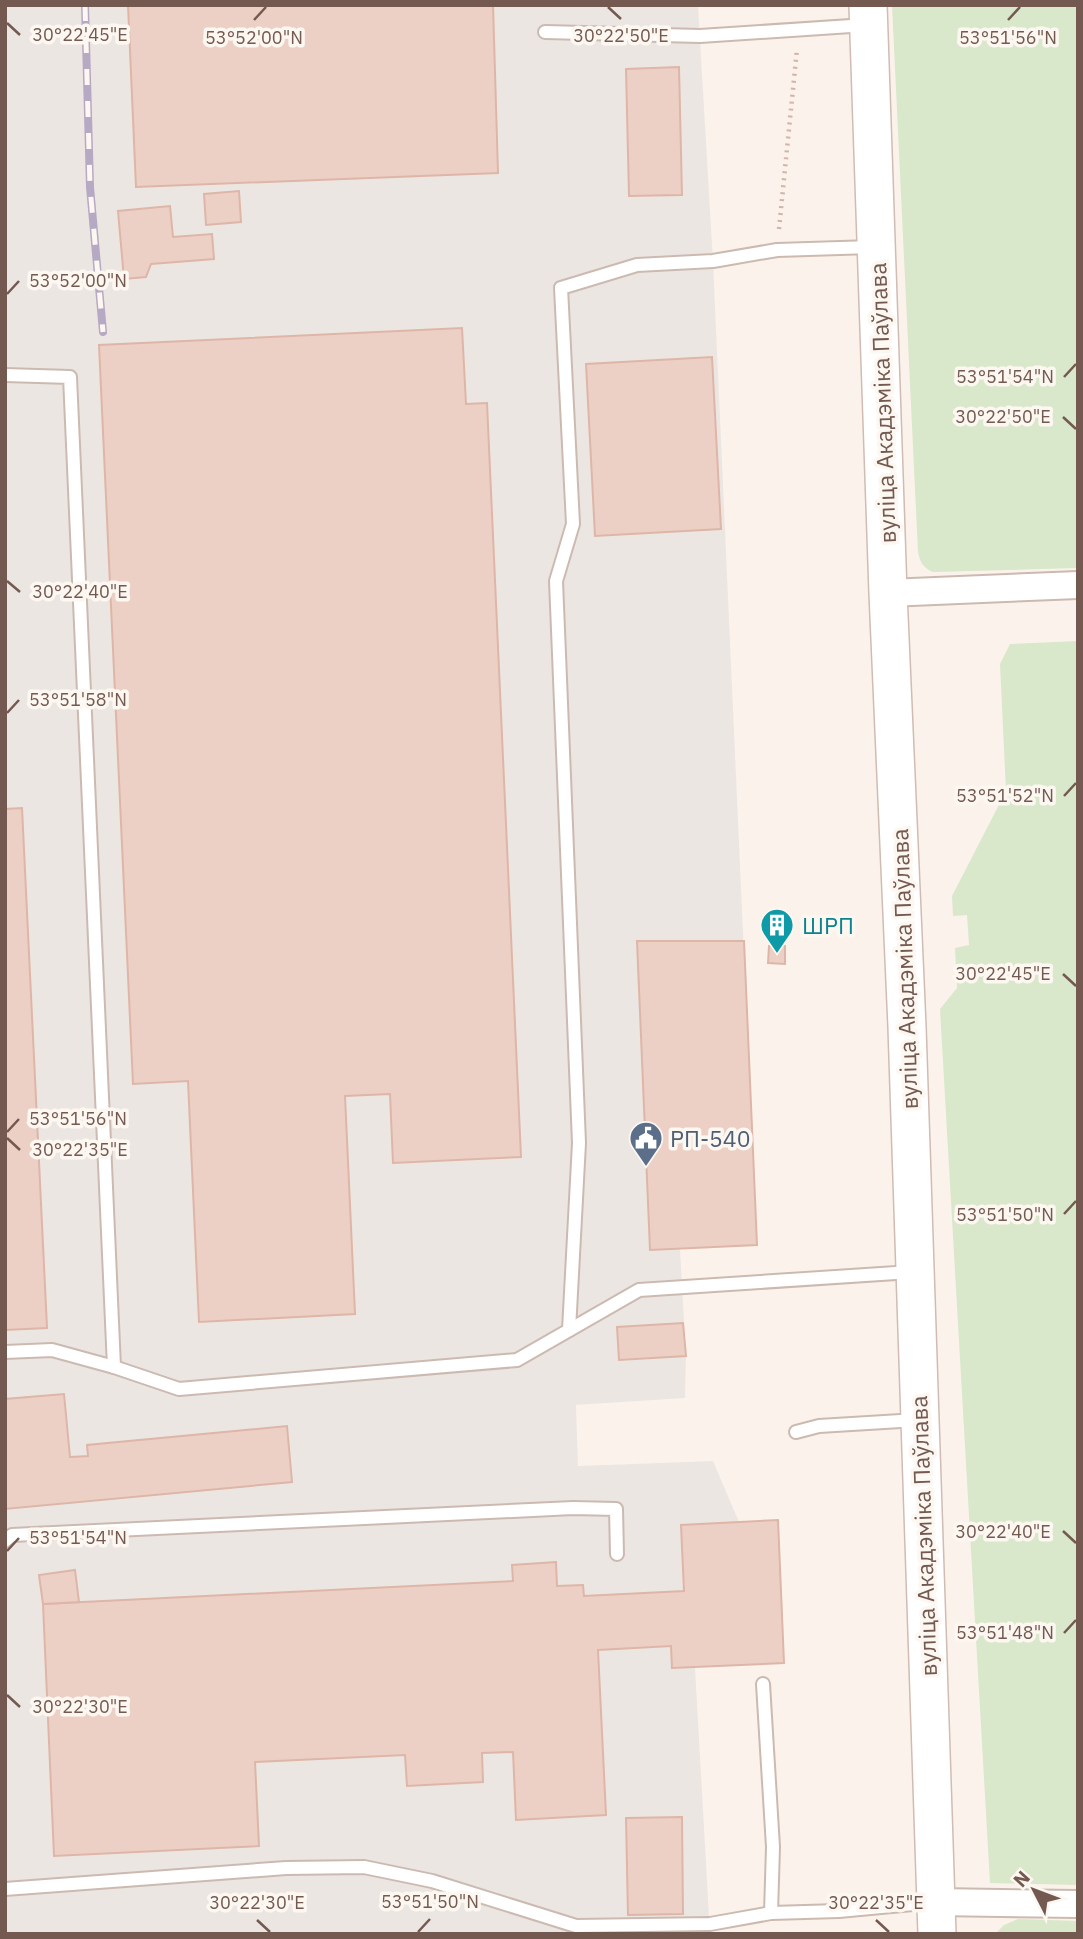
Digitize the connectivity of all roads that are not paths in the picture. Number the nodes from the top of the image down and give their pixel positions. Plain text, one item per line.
1 (869, 15) edge
2 (545, 32) dead end
3 (877, 247) junction
4 (5, 375) edge
5 (1078, 585) edge
6 (888, 593) junction
7 (915, 1271) junction
8 (569, 1330) junction
9 (5, 1352) edge
10 (114, 1367) junction
11 (920, 1419) junction
12 (796, 1432) dead end
13 (5, 1541) edge
14 (617, 1554) dead end
15 (763, 1684) dead end
16 (5, 1889) edge
17 (1078, 1904) edge
18 (771, 1913) junction
19 (936, 1918) edge

1 - 2 lane
1 - 3 main road, вуліца Акадэміка Паўлава
3 - 6 main road, вуліца Акадэміка Паўлава
3 - 8 lane
4 - 10 lane
5 - 6 street
6 - 7 main road, вуліца Акадэміка Паўлава
7 - 8 lane
7 - 11 main road, вуліца Акадэміка Паўлава
8 - 10 lane
9 - 10 lane
11 - 12 lane
11 - 19 main road, вуліца Акадэміка Паўлава
13 - 14 lane
15 - 18 lane
16 - 18 lane
17 - 19 street
18 - 19 lane

